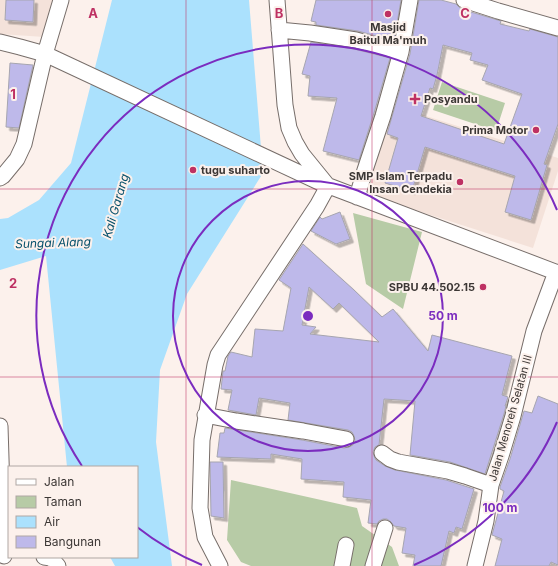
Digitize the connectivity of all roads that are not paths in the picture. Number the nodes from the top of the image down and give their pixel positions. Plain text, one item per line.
1 (61, 0) edge
2 (277, 0) edge
3 (410, 0) edge
4 (464, 0) edge
5 (558, 28) edge
6 (279, 30) junction
7 (0, 42) edge
8 (401, 52) junction
9 (49, 56) junction
10 (0, 178) edge
11 (328, 186) junction
12 (357, 197) junction
13 (557, 273) edge
14 (206, 415) junction
15 (0, 426) edge
16 (346, 439) dead end
17 (382, 453) dead end
18 (491, 485) junction
19 (385, 528) dead end
20 (346, 545) dead end
21 (4, 556) edge
22 (51, 558) edge
23 (58, 566) edge
24 (220, 566) edge
25 (342, 566) edge
26 (373, 566) edge
27 (475, 566) edge

1 - 9 street
2 - 6 street
3 - 8 street
4 - 5 street
6 - 8 street
6 - 11 street
7 - 9 street
8 - 12 street
9 - 10 street
9 - 11 street
11 - 12 street
11 - 14 street
12 - 13 street
13 - 18 street, Jalan Menoreh Selatan III
14 - 16 street
14 - 24 street
15 - 21 street
17 - 18 street
18 - 27 street, Jalan Menoreh Selatan III
19 - 26 street
20 - 25 street
22 - 23 street

